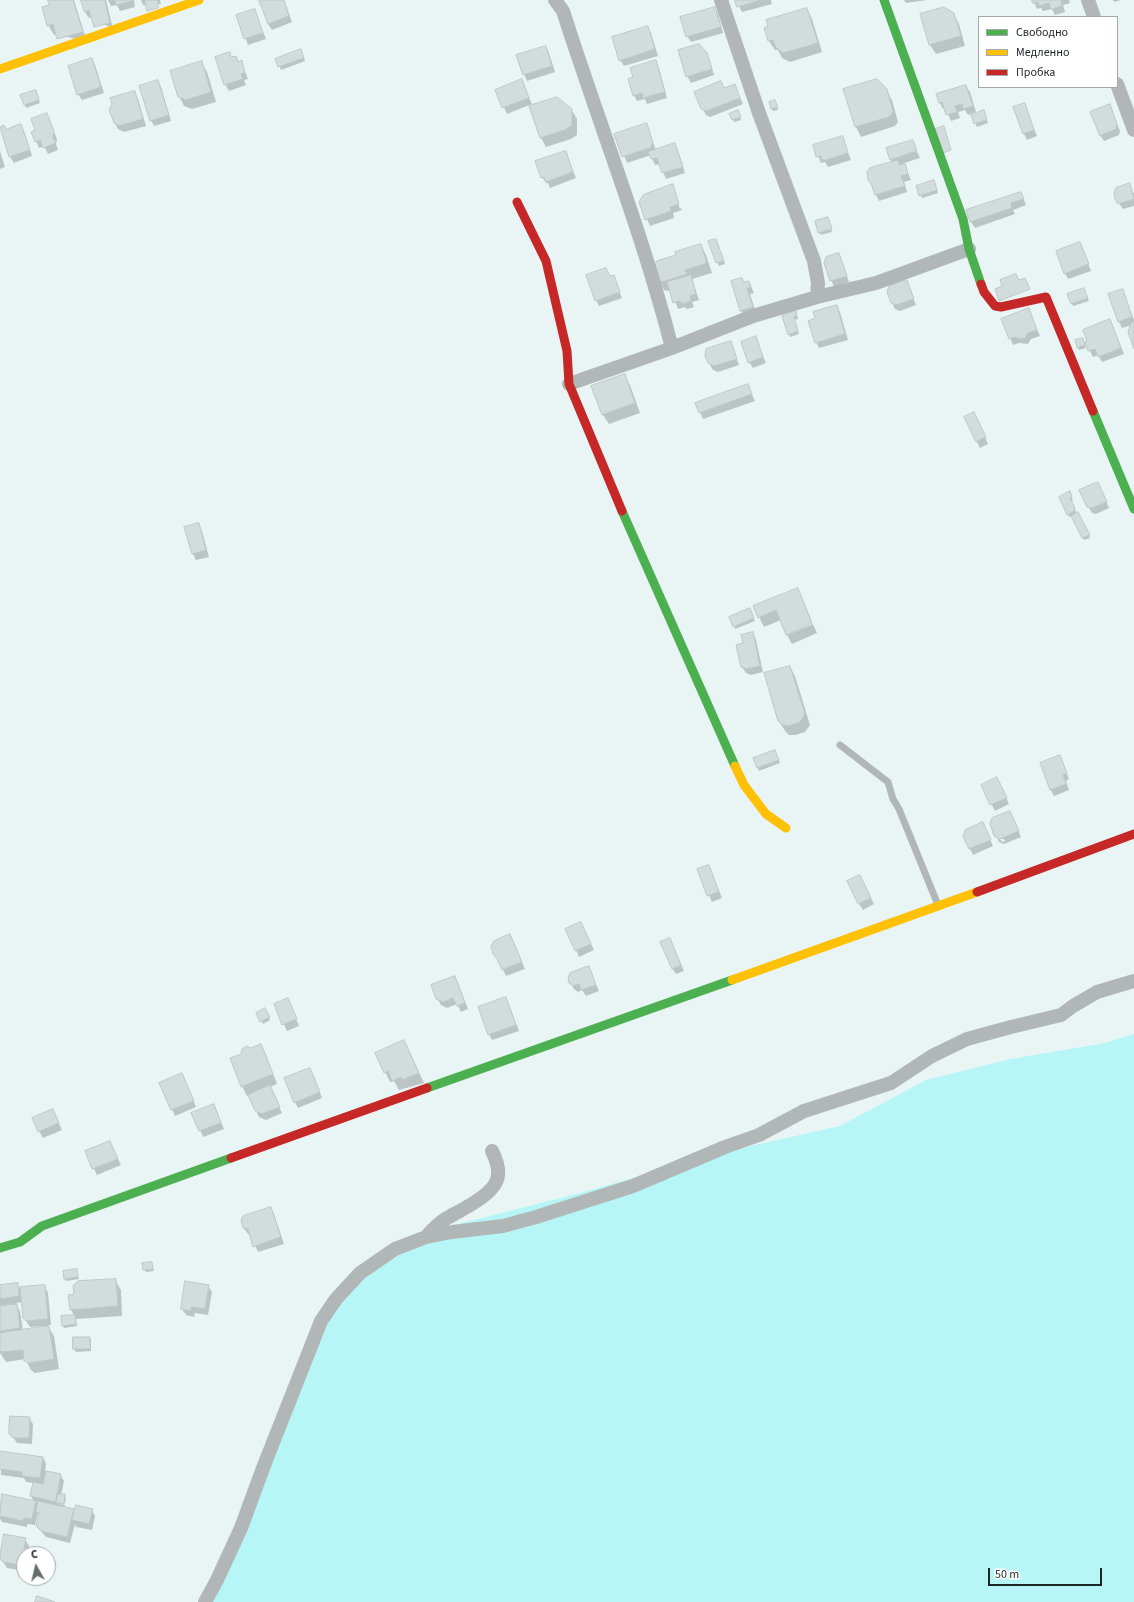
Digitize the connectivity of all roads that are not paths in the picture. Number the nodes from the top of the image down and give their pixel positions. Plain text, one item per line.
1 (199, 0) edge
2 (555, 0) edge
3 (721, 0) edge
4 (884, 0) edge
5 (1088, 0) edge
6 (1094, 16) edge
7 (0, 69) edge
8 (1118, 87) edge
9 (1134, 130) edge
10 (517, 202) dead end
11 (969, 249) junction
12 (817, 297) junction
13 (672, 348) junction
14 (570, 384) junction
15 (1134, 509) edge
16 (840, 745) dead end
17 (786, 828) dead end
18 (1134, 834) edge
19 (939, 907) junction
20 (1134, 981) edge
21 (492, 1151) dead end
22 (426, 1237) junction
23 (0, 1248) edge
24 (205, 1602) edge

1 - 7 street
2 - 13 street
3 - 12 street
4 - 11 street
5 - 6 street
8 - 9 street
10 - 14 street
11 - 12 street
11 - 15 street
12 - 13 street
13 - 14 street
14 - 17 street
16 - 19 lane
18 - 19 street
19 - 23 street
20 - 22 street
21 - 22 street
22 - 24 street

